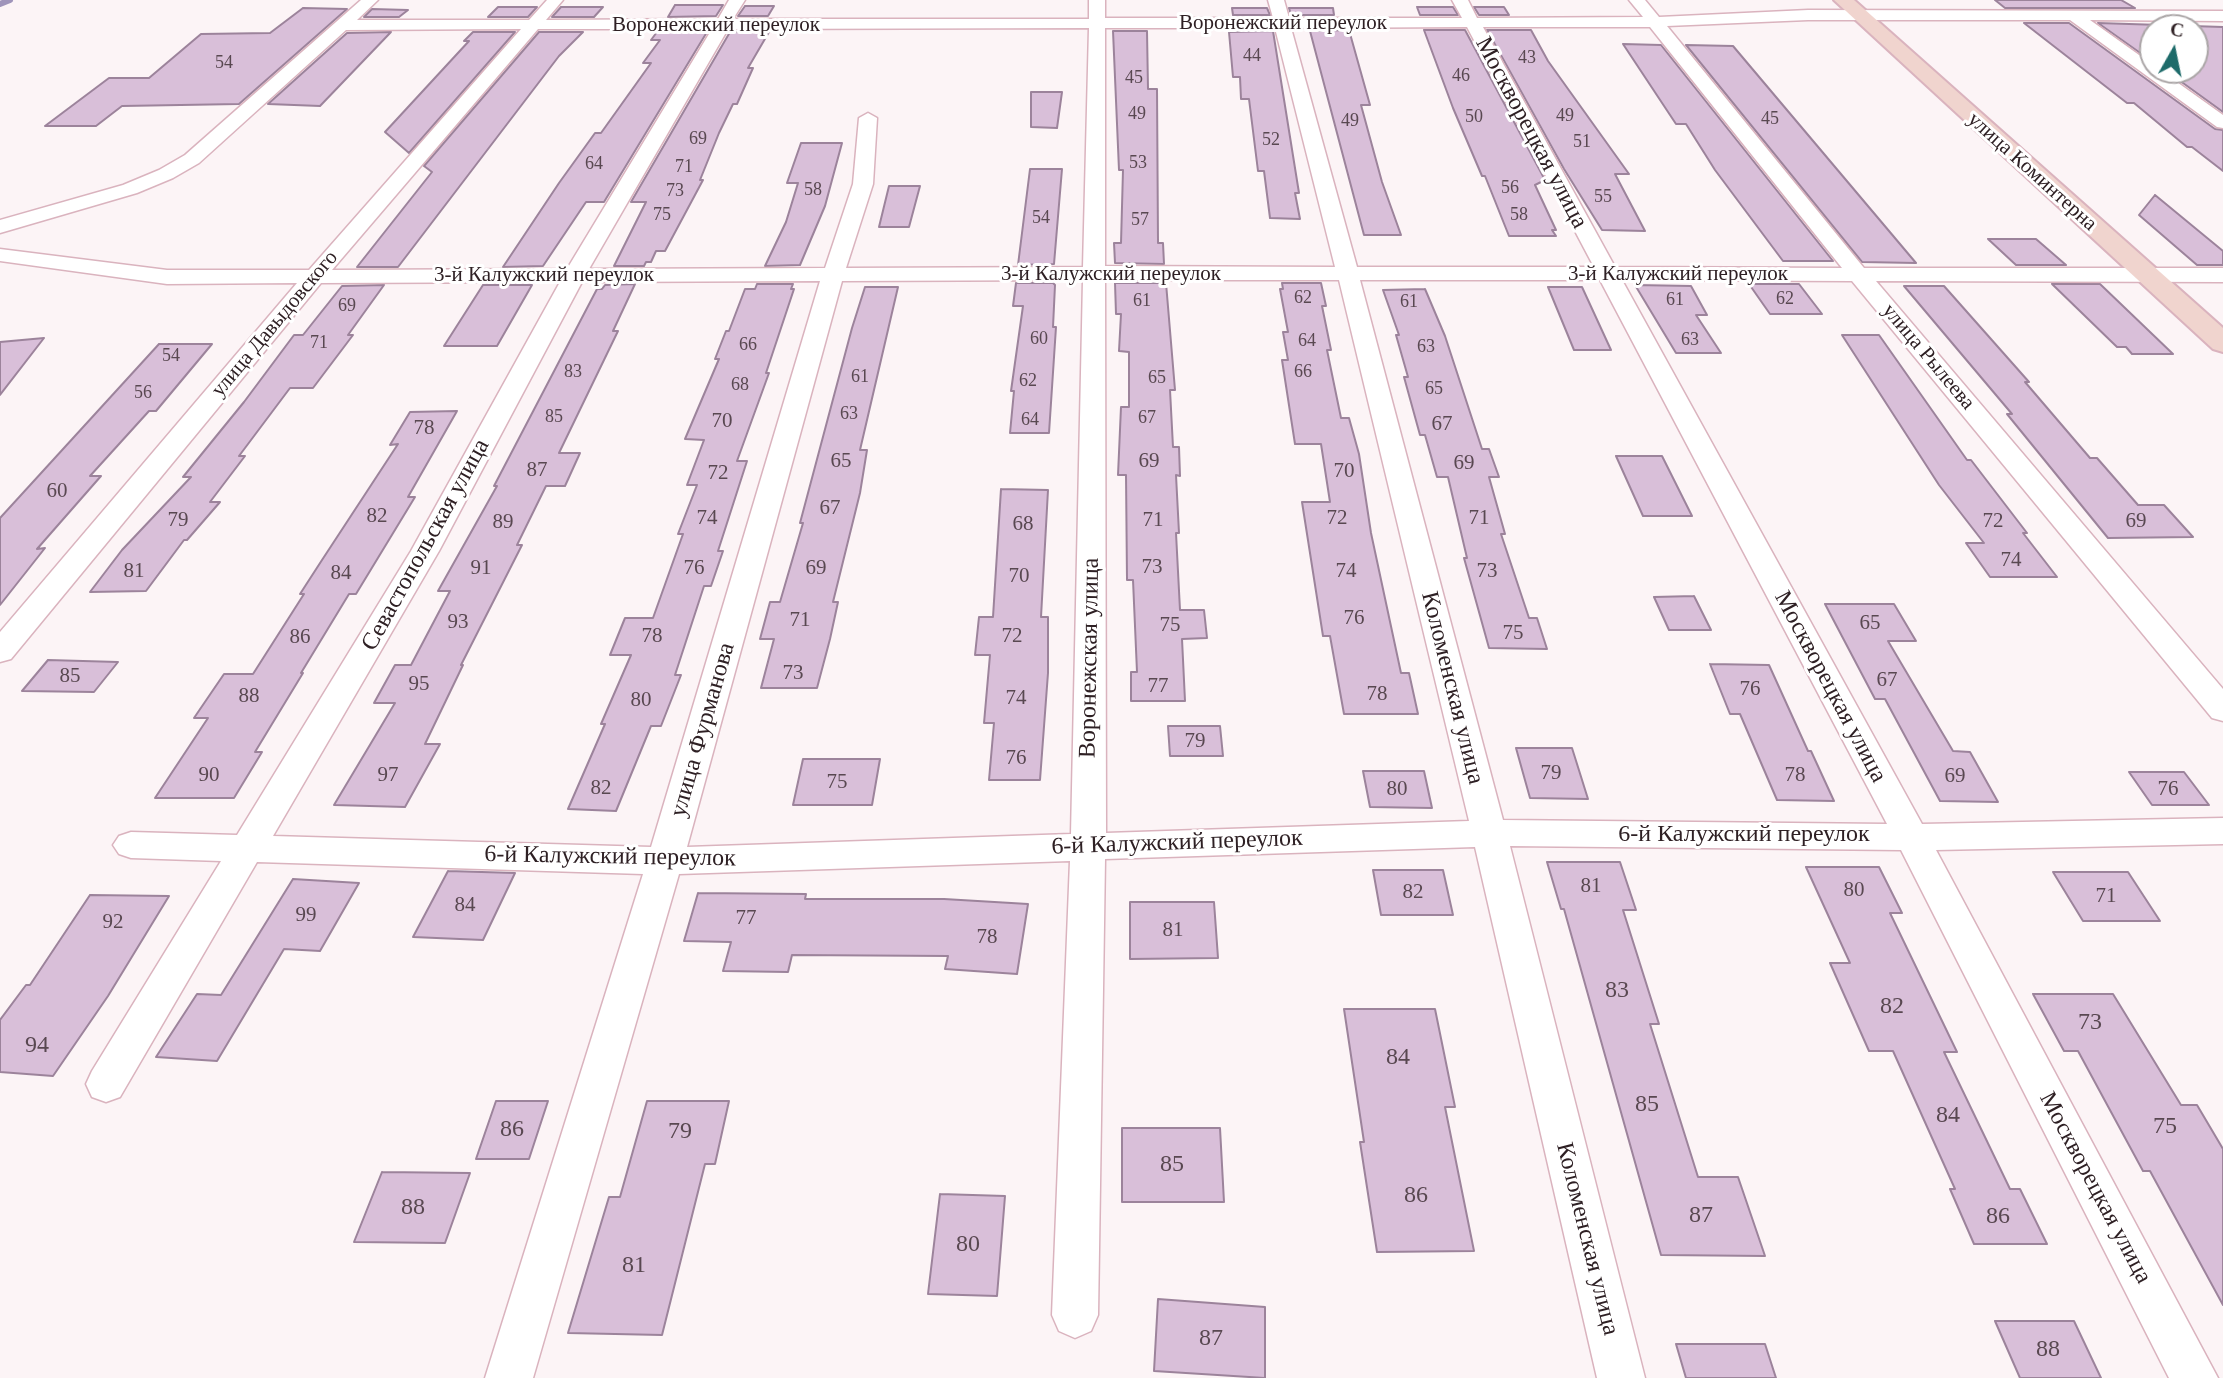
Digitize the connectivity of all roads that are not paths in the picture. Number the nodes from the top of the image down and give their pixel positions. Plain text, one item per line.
1 (370, 0) edge
2 (555, 0) edge
3 (737, 0) edge
4 (1637, 0) edge
5 (2050, 0) edge
6 (1852, 8) edge
7 (1278, 11) edge
8 (1466, 11) edge
9 (1097, 12) edge
10 (2074, 16) junction
11 (2223, 16) edge
12 (1655, 22) junction
13 (343, 25) junction
14 (723, 25) junction
15 (533, 26) junction
16 (868, 118) dead end
17 (2223, 122) edge
18 (0, 227) edge
19 (0, 256) edge
20 (1093, 273) junction
21 (575, 274) junction
22 (1348, 274) junction
23 (1858, 274) junction
24 (833, 275) junction
25 (1607, 275) junction
26 (2148, 275) junction
27 (2223, 275) edge
28 (314, 277) junction
29 (2223, 343) edge
30 (0, 652) edge
31 (2223, 710) edge
32 (2223, 831) edge
33 (1489, 833) junction
34 (1912, 837) junction
35 (131, 845) dead end
36 (1088, 845) junction
37 (250, 847) junction
38 (665, 861) junction
39 (106, 1084) dead end
40 (1075, 1315) dead end
41 (509, 1378) edge
42 (1621, 1378) edge
43 (2194, 1378) edge

1 - 13 street
2 - 15 street, улица Давыдовского
3 - 14 street, Севастопольская улица
4 - 12 street, улица Рылеева
5 - 10 street
6 - 10 street, Воронежский переулок
6 - 12 street, Воронежский переулок
6 - 26 street, улица Коминтерна
7 - 8 street, Воронежский переулок
7 - 9 street, Воронежский переулок
7 - 22 street, Коломенская улица
8 - 12 street, Воронежский переулок
8 - 25 street, Москворецкая улица
9 - 14 street, Воронежский переулок
9 - 20 street, Воронежская улица
10 - 11 street, Воронежский переулок
10 - 17 street
12 - 23 street, улица Рылеева
13 - 15 street, Воронежский переулок
13 - 18 street
14 - 15 street, Воронежский переулок
14 - 21 street, Севастопольская улица
15 - 28 street, улица Давыдовского
16 - 24 street, улица Фурманова
19 - 28 street, 3-й Калужский переулок
20 - 22 street, 3-й Калужский переулок
20 - 24 street, 3-й Калужский переулок
20 - 36 street, Воронежская улица
21 - 24 street, 3-й Калужский переулок
21 - 28 street, 3-й Калужский переулок
21 - 37 street, Севастопольская улица
22 - 25 street, 3-й Калужский переулок
22 - 33 street, Коломенская улица
23 - 25 street, 3-й Калужский переулок
23 - 26 street, 3-й Калужский переулок
23 - 31 street, улица Рылеева
24 - 38 street, улица Фурманова
25 - 34 street, Москворецкая улица
26 - 27 street, 3-й Калужский переулок
26 - 29 street, улица Коминтерна
28 - 30 street, улица Давыдовского
32 - 34 street, 6-й Калужский переулок
33 - 34 street, 6-й Калужский переулок
33 - 36 street, 6-й Калужский переулок
33 - 42 street, Коломенская улица
34 - 43 street, Москворецкая улица
35 - 37 street, 6-й Калужский переулок
36 - 38 street, 6-й Калужский переулок
36 - 40 street, Воронежская улица
37 - 38 street, 6-й Калужский переулок
37 - 39 street, Севастопольская улица
38 - 41 street, улица Фурманова

